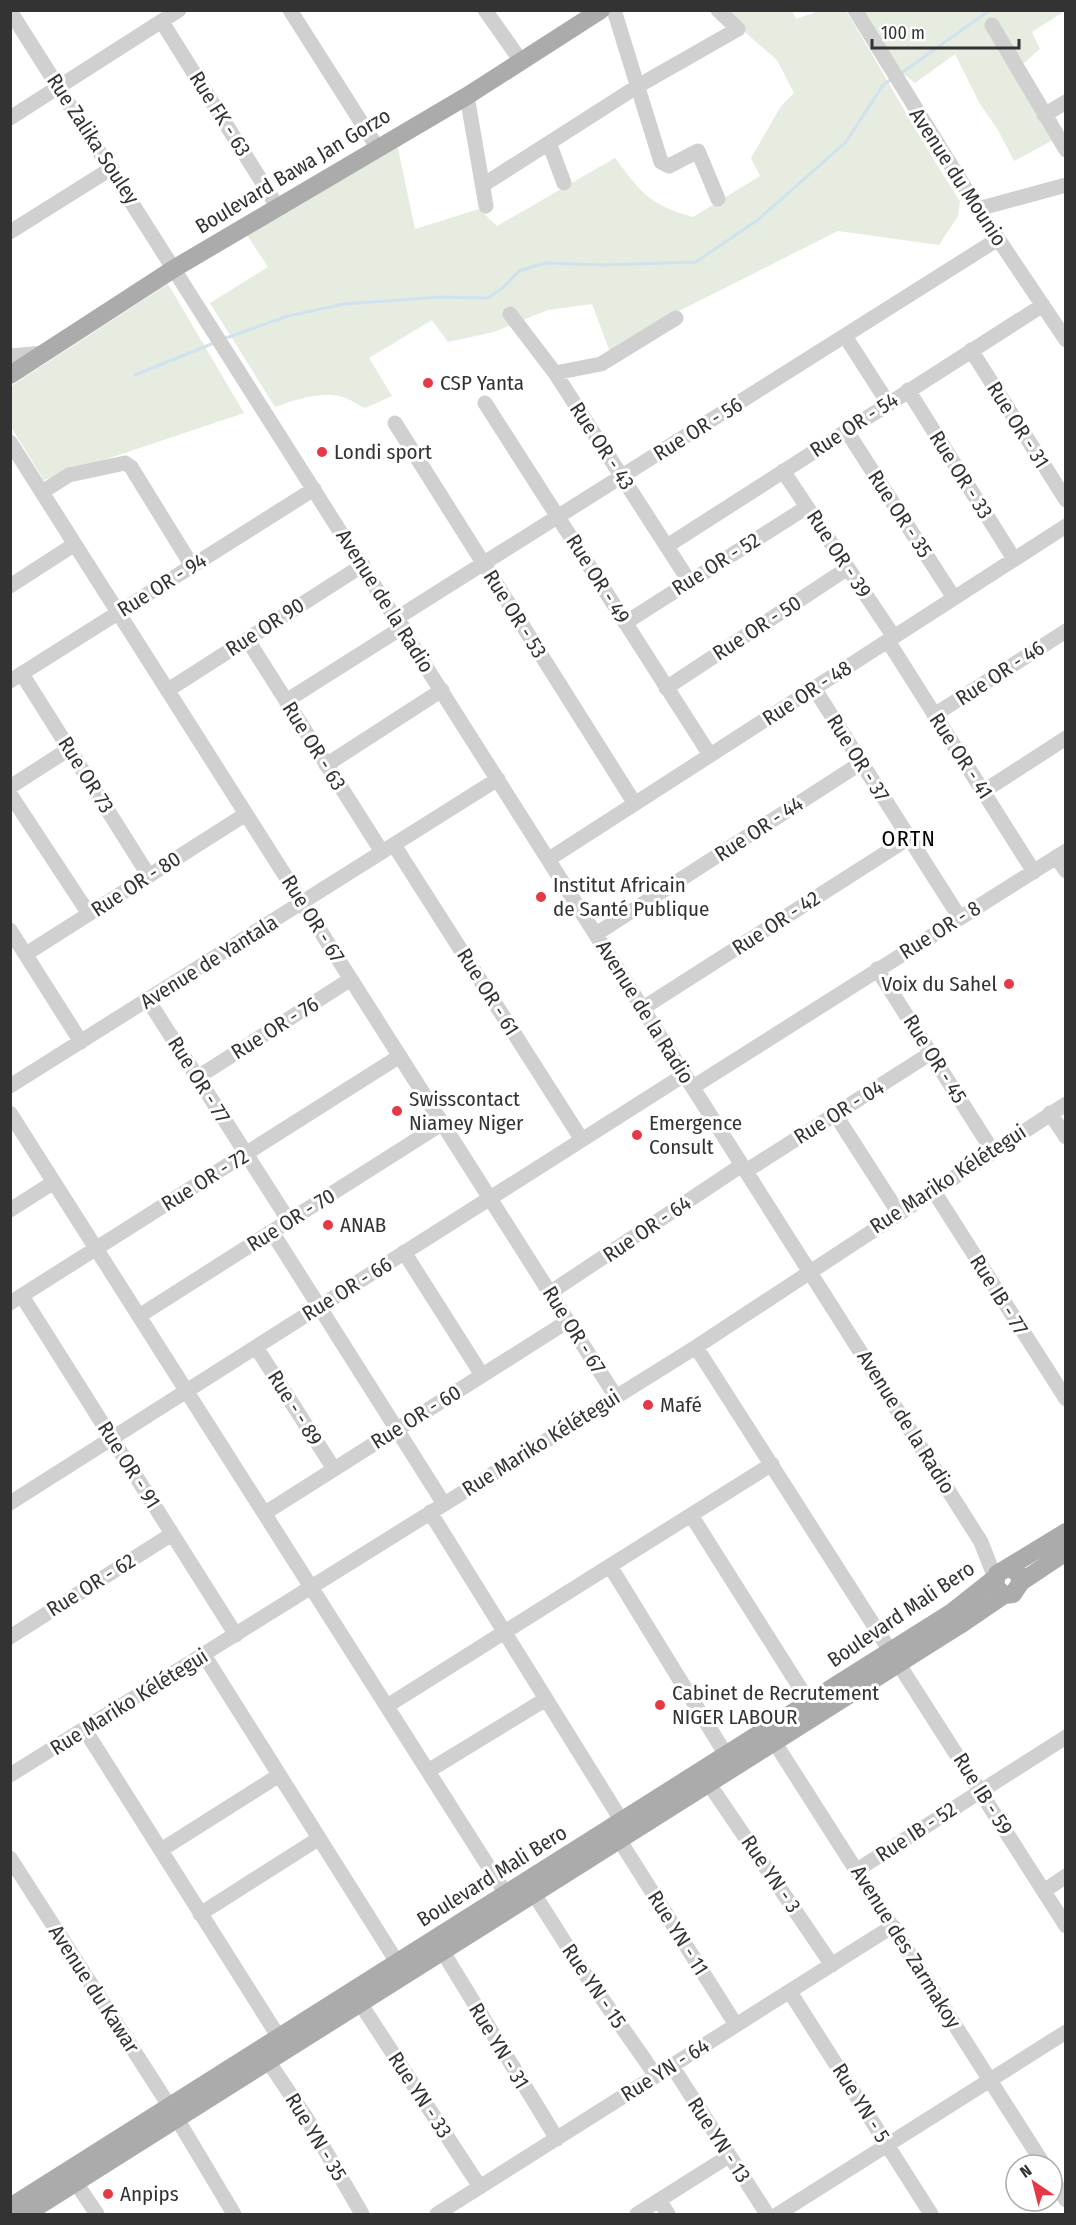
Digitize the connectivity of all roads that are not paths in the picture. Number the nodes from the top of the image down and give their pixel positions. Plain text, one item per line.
1 (179, 10) edge
2 (290, 10) edge
3 (485, 10) edge
4 (601, 10) edge
5 (614, 10) edge
6 (718, 10) edge
7 (855, 10) edge
8 (10, 11) edge
9 (162, 22) junction
10 (992, 26) dead end
11 (521, 61) junction
12 (638, 86) junction
13 (59, 88) junction
14 (467, 96) junction
15 (1065, 102) edge
16 (1044, 115) junction
17 (10, 118) edge
18 (549, 143) junction
19 (377, 147) junction
20 (1065, 150) edge
21 (112, 168) junction
22 (564, 183) dead end
23 (483, 185) junction
24 (1065, 185) edge
25 (718, 199) dead end
26 (278, 206) junction
27 (486, 206) dead end
28 (978, 209) junction
29 (10, 232) edge
30 (998, 239) junction
31 (175, 268) junction
32 (1043, 305) junction
33 (510, 314) dead end
34 (1059, 316) edge
35 (676, 318) dead end
36 (845, 336) junction
37 (1065, 340) edge
38 (971, 350) junction
39 (44, 353) junction
40 (10, 356) edge
41 (555, 373) junction
42 (10, 375) edge
43 (908, 390) junction
44 (485, 403) dead end
45 (888, 403) junction
46 (395, 423) dead end
47 (846, 430) junction
48 (10, 442) edge
49 (783, 471) junction
50 (621, 477) junction
51 (314, 489) junction
52 (42, 492) junction
53 (1065, 500) edge
54 (807, 507) junction
55 (558, 517) junction
56 (1065, 526) edge
57 (75, 544) junction
58 (667, 546) junction
59 (1014, 559) junction
60 (483, 564) junction
61 (363, 565) junction
62 (192, 566) junction
63 (848, 568) junction
64 (689, 581) junction
65 (10, 586) edge
66 (954, 598) junction
67 (119, 613) junction
68 (400, 623) junction
69 (626, 623) junction
70 (1065, 631) edge
71 (247, 639) junction
72 (891, 639) junction
73 (16, 678) edge
74 (666, 688) junction
75 (814, 688) junction
76 (168, 690) junction
77 (442, 690) junction
78 (286, 702) junction
79 (934, 715) junction
80 (1065, 738) edge
81 (69, 749) junction
82 (710, 755) junction
83 (861, 763) junction
84 (326, 765) junction
85 (498, 779) junction
86 (10, 787) edge
87 (984, 791) junction
88 (10, 794) edge
89 (635, 804) junction
90 (246, 814) junction
91 (909, 838) junction
92 (388, 849) junction
93 (1061, 854) edge
94 (549, 859) junction
95 (1065, 870) edge
96 (1034, 872) junction
97 (150, 876) junction
98 (303, 902) junction
99 (89, 914) junction
100 (960, 918) junction
101 (10, 930) edge
102 (596, 934) junction
103 (26, 954) junction
104 (877, 969) junction
105 (351, 980) junction
106 (148, 1000) junction
107 (643, 1008) junction
108 (81, 1042) junction
109 (931, 1053) junction
110 (400, 1056) junction
111 (198, 1077) junction
112 (688, 1081) junction
113 (10, 1086) edge
114 (1065, 1104) edge
115 (10, 1113) edge
116 (1050, 1113) junction
117 (835, 1114) junction
118 (443, 1123) junction
119 (1065, 1137) edge
120 (582, 1140) junction
121 (992, 1150) junction
122 (246, 1154) junction
123 (744, 1168) junction
124 (54, 1182) junction
125 (933, 1190) junction
126 (490, 1198) junction
127 (10, 1210) edge
128 (898, 1212) junction
129 (289, 1221) junction
130 (272, 1232) junction
131 (97, 1249) junction
132 (404, 1252) junction
133 (811, 1271) junction
134 (551, 1292) junction
135 (16, 1300) edge
136 (319, 1307) junction
137 (139, 1316) junction
138 (568, 1321) junction
139 (256, 1347) junction
140 (696, 1347) junction
141 (482, 1375) junction
142 (187, 1391) junction
143 (616, 1397) junction
144 (1065, 1399) edge
145 (397, 1430) junction
146 (112, 1438) junction
147 (772, 1464) junction
148 (334, 1469) junction
149 (10, 1503) edge
150 (444, 1504) junction
151 (430, 1512) junction
152 (265, 1513) junction
153 (691, 1515) junction
154 (1065, 1532) edge
155 (172, 1534) junction
156 (1065, 1552) edge
157 (610, 1566) junction
158 (1008, 1576) junction
159 (311, 1587) junction
160 (505, 1632) junction
161 (236, 1635) junction
162 (10, 1637) edge
163 (204, 1655) junction
164 (895, 1657) junction
165 (546, 1699) junction
166 (387, 1706) junction
167 (813, 1709) junction
168 (85, 1730) junction
169 (771, 1736) junction
170 (1065, 1737) edge
171 (730, 1761) junction
172 (428, 1771) junction
173 (10, 1775) edge
174 (278, 1776) junction
175 (709, 1784) junction
176 (980, 1791) junction
177 (624, 1832) junction
178 (318, 1839) junction
179 (161, 1850) junction
180 (10, 1858) edge
181 (857, 1870) junction
182 (1065, 1876) edge
183 (1044, 1891) junction
184 (534, 1894) junction
185 (510, 1900) junction
186 (200, 1914) junction
187 (893, 1926) junction
188 (1065, 1926) edge
189 (443, 1952) junction
190 (832, 1965) junction
191 (401, 1969) junction
192 (790, 1992) junction
193 (360, 2003) junction
194 (736, 2025) junction
195 (1065, 2032) edge
196 (283, 2043) junction
197 (268, 2061) junction
198 (672, 2066) junction
199 (656, 2076) junction
200 (990, 2080) junction
201 (173, 2113) junction
202 (557, 2139) junction
203 (887, 2145) junction
204 (1036, 2153) edge
205 (729, 2156) junction
206 (76, 2183) junction
207 (480, 2187) junction
208 (659, 2200) junction
209 (10, 2207) edge
210 (800, 2209) edge
211 (26, 2214) edge
212 (97, 2214) edge
213 (234, 2214) edge
214 (362, 2214) edge
215 (437, 2214) edge
216 (637, 2214) edge
217 (668, 2214) edge
218 (767, 2214) edge
219 (778, 2214) edge
220 (931, 2214) edge

1 - 9 street
2 - 19 street
3 - 11 street
4 - 11 main road, Boulevard Bawa Jan Gorzo
5 - 12 street
6 - 12 street
7 - 28 street, Avenue du Mounio
8 - 13 street, Rue Zalika Souley
9 - 13 street
9 - 26 street, Rue FK - 63
10 - 16 street
11 - 14 main road, Boulevard Bawa Jan Gorzo
12 - 18 street
12 - 25 street
13 - 17 street
13 - 21 street, Rue Zalika Souley
14 - 19 main road, Boulevard Bawa Jan Gorzo
14 - 23 street
15 - 16 street
16 - 20 street
18 - 22 street
18 - 23 street
19 - 26 main road, Boulevard Bawa Jan Gorzo
21 - 29 street
21 - 31 street, Rue Zalika Souley
23 - 27 street
24 - 28 street
26 - 31 main road, Boulevard Bawa Jan Gorzo
28 - 30 street, Avenue du Mounio
30 - 32 street, Avenue du Mounio
30 - 36 street, Rue OR - 56
31 - 39 main road, Boulevard Bawa Jan Gorzo
31 - 51 street, Avenue de la Radio
32 - 34 street, Avenue du Mounio
32 - 38 street, Rue OR - 54
33 - 41 street, Rue OR - 43
34 - 37 street, Avenue du Mounio
35 - 41 street
36 - 45 street
36 - 50 street, Rue OR - 56
38 - 43 street, Rue OR - 54
38 - 53 street, Rue OR - 31
39 - 40 street
39 - 42 main road, Boulevard Bawa Jan Gorzo
41 - 50 street, Rue OR - 43
43 - 45 street, Rue OR - 54
43 - 59 street, Rue OR - 33
44 - 55 street, Rue OR - 49
45 - 47 street, Rue OR - 54
46 - 60 street, Rue OR - 53
47 - 49 street, Rue OR - 54
47 - 66 street, Rue OR - 35
48 - 52 street, Rue OR - 67
49 - 54 street, Rue OR - 39
49 - 58 street, Rue OR - 54
50 - 55 street, Rue OR - 56
50 - 58 street, Rue OR - 43
51 - 61 street, Avenue de la Radio
51 - 62 street, Rue OR - 94
52 - 57 street, Rue OR - 67
52 - 62 street
54 - 63 street, Rue OR - 39
54 - 64 street, Rue OR - 52
55 - 60 street, Rue OR - 56
55 - 69 street, Rue OR - 49
56 - 59 street, Rue OR - 48
57 - 65 street
57 - 67 street, Rue OR - 67
58 - 64 street, Rue OR - 43
59 - 66 street, Rue OR - 48
60 - 68 street, Rue OR - 56
60 - 89 street, Rue OR - 53
61 - 68 street, Avenue de la Radio
61 - 71 street, Rue OR 90
62 - 67 street, Rue OR - 94
63 - 72 street, Rue OR - 39
63 - 74 street, Rue OR - 50
64 - 69 street, Rue OR - 52
66 - 72 street, Rue OR - 48
67 - 73 street, Rue OR - 94
67 - 76 street, Rue OR - 67
68 - 77 street, Avenue de la Radio
68 - 78 street, Rue OR - 56
69 - 74 street, Rue OR - 49
70 - 79 street, Rue OR - 46
71 - 76 street, Rue OR 90
71 - 78 street, Rue OR - 63
72 - 75 street, Rue OR - 48
72 - 79 street, Rue OR - 41
73 - 81 street, Rue OR 73
74 - 82 street, Rue OR - 49
75 - 82 street, Rue OR - 48
75 - 83 street, Rue OR - 37
76 - 90 street, Rue OR - 67
77 - 84 street
77 - 85 street, Avenue de la Radio
78 - 84 street, Rue OR - 63
79 - 87 street, Rue OR - 41
80 - 87 street
81 - 86 street
81 - 97 street, Rue OR 73
82 - 89 street, Rue OR - 48
83 - 91 street, Rue OR - 37
83 - 102 street, Rue OR - 44
84 - 92 street, Rue OR - 63
85 - 92 street, Avenue de Yantala
85 - 94 street, Avenue de la Radio
87 - 96 street, Rue OR - 41
88 - 99 street
89 - 94 street, Rue OR - 48
90 - 97 street, Rue OR - 80
90 - 98 street, Rue OR - 67
91 - 100 street, Rue OR - 37
91 - 107 street, Rue OR - 42
92 - 98 street, Avenue de Yantala
92 - 120 street, Rue OR - 61
93 - 95 street
93 - 96 street, Rue OR - 8
94 - 102 street, Avenue de la Radio
96 - 100 street, Rue OR - 8
97 - 99 street, Rue OR - 80
98 - 105 street, Rue OR - 67
98 - 106 street, Avenue de Yantala
99 - 103 street, Rue OR - 80
100 - 104 street, Rue OR - 8
101 - 103 street
102 - 107 street, Avenue de la Radio
103 - 108 street
104 - 109 street, Rue OR - 45
104 - 112 street, Rue OR - 8
105 - 110 street, Rue OR - 67
105 - 111 street, Rue OR - 76
106 - 108 street, Avenue de Yantala
106 - 111 street, Rue OR - 77
107 - 112 street, Avenue de la Radio
108 - 113 street, Avenue de Yantala
109 - 117 street, Rue OR - 04
109 - 121 street, Rue OR - 45
110 - 118 street, Rue OR - 67
110 - 122 street, Rue OR - 72
111 - 122 street, Rue OR - 77
112 - 120 street, Rue OR - 66
112 - 123 street, Avenue de la Radio
114 - 116 street, Rue Mariko Kélétegui
115 - 124 street
116 - 119 street
116 - 121 street, Rue Mariko Kélétegui
117 - 123 street, Rue OR - 04
117 - 128 street
118 - 126 street, Rue OR - 67
118 - 129 street, Rue OR - 70
120 - 126 street, Rue OR - 66
121 - 125 street, Rue Mariko Kélétegui
122 - 129 street, Rue OR - 77
122 - 131 street, Rue OR - 72
123 - 133 street, Avenue de la Radio
123 - 134 street, Rue OR - 64
124 - 127 street
124 - 131 street
125 - 128 street, Rue Mariko Kélétegui
125 - 144 street, Rue IB - 77
126 - 132 street, Rue OR - 66
126 - 134 street, Rue OR - 67
128 - 133 street, Rue Mariko Kélétegui
129 - 130 street, Rue OR - 70
130 - 136 street
130 - 137 street, Rue OR - 70
131 - 135 street, Rue OR - 72
131 - 137 street
132 - 136 street, Rue OR - 66
132 - 141 street
133 - 140 street, Rue Mariko Kélétegui
133 - 158 street, Avenue de la Radio
134 - 138 street, Rue OR - 67
135 - 146 street, Rue OR - 91
136 - 139 street, Rue OR - 66
136 - 145 street
137 - 142 street
138 - 141 street, Rue OR - 60
138 - 143 street, Rue OR - 67
139 - 142 street, Rue OR - 66
139 - 148 street, Rue - - 89
140 - 143 street, Rue Mariko Kélétegui
140 - 147 street, Rue IB - 59
141 - 145 street, Rue OR - 60
142 - 146 street, Rue OR - 66
142 - 152 street
143 - 150 street, Rue Mariko Kélétegui
145 - 148 street, Rue OR - 60
145 - 150 street
146 - 149 street, Rue OR - 66
146 - 155 street, Rue OR - 91
147 - 153 street
147 - 164 street, Rue IB - 59
148 - 152 street, Rue OR - 60
150 - 151 street, Rue Mariko Kélétegui
151 - 159 street, Rue Mariko Kélétegui
151 - 160 street, Rue YN - 11
152 - 159 street
153 - 157 street
153 - 167 street
154 - 158 main road, Boulevard Mali Bero
155 - 161 street, Rue OR - 91
155 - 162 street, Rue OR - 62
156 - 158 main road, Boulevard Mali Bero
157 - 160 street
157 - 171 street
158 - 164 main road, Boulevard Mali Bero
158 - 164 main road, Boulevard Mali Bero
159 - 161 street, Rue Mariko Kélétegui
159 - 166 street
160 - 165 street, Rue YN - 11
160 - 166 street
161 - 163 street, Rue Mariko Kélétegui
163 - 168 street, Rue Mariko Kélétegui
163 - 174 street
164 - 167 main road, Boulevard Mali Bero
164 - 176 street, Rue IB - 59
165 - 172 street
165 - 177 street, Rue YN - 11
166 - 172 street
167 - 169 main road, Boulevard Mali Bero
168 - 173 street, Rue Mariko Kélétegui
168 - 179 street
169 - 171 main road, Boulevard Mali Bero
169 - 181 street, Avenue des Zarmakoy
170 - 176 street, Rue IB - 52
171 - 175 main road, Boulevard Mali Bero
171 - 177 main road, Boulevard Mali Bero
172 - 185 street
174 - 178 street
174 - 179 street
175 - 177 main road, Boulevard Mali Bero
175 - 190 street, Rue YN - 3
176 - 181 street, Rue IB - 52
176 - 183 street, Rue IB - 59
177 - 184 main road, Boulevard Mali Bero
177 - 185 main road, Boulevard Mali Bero
177 - 194 street, Rue YN - 11
178 - 186 street
178 - 191 street
179 - 186 street
180 - 201 street, Avenue du Kawar
181 - 187 street, Avenue des Zarmakoy
182 - 183 street
183 - 188 street, Rue IB - 59
184 - 185 main road, Boulevard Mali Bero
184 - 199 street, Rue YN - 15
185 - 189 main road, Boulevard Mali Bero
185 - 191 main road, Boulevard Mali Bero
186 - 196 street
187 - 190 street, Rue YN - 64
187 - 200 street, Avenue des Zarmakoy
189 - 191 main road, Boulevard Mali Bero
189 - 202 street, Rue YN - 31
190 - 192 street, Rue YN - 64
191 - 193 main road, Boulevard Mali Bero
191 - 196 main road, Boulevard Mali Bero
192 - 194 street, Rue YN - 64
192 - 203 street, Rue YN - 5
193 - 196 main road, Boulevard Mali Bero
193 - 207 street, Rue YN - 33
194 - 198 street, Rue YN - 64
195 - 200 street
196 - 197 main road, Boulevard Mali Bero
196 - 201 main road, Boulevard Mali Bero
197 - 201 main road, Boulevard Mali Bero
197 - 214 street, Rue YN - 35
198 - 199 street, Rue YN - 64
198 - 205 street, Rue YN - 13
199 - 202 street, Rue YN - 64
200 - 203 street
200 - 204 street, Avenue des Zarmakoy
201 - 206 main road, Boulevard Mali Bero
201 - 209 main road, Boulevard Mali Bero
201 - 213 street, Avenue du Kawar
202 - 207 street, Rue YN - 64
203 - 210 street
203 - 220 street, Rue YN - 5
205 - 208 street
205 - 218 street, Rue YN - 13
206 - 211 main road, Boulevard Mali Bero
206 - 212 street
207 - 215 street, Rue YN - 64
208 - 216 street
208 - 217 street
210 - 219 street

